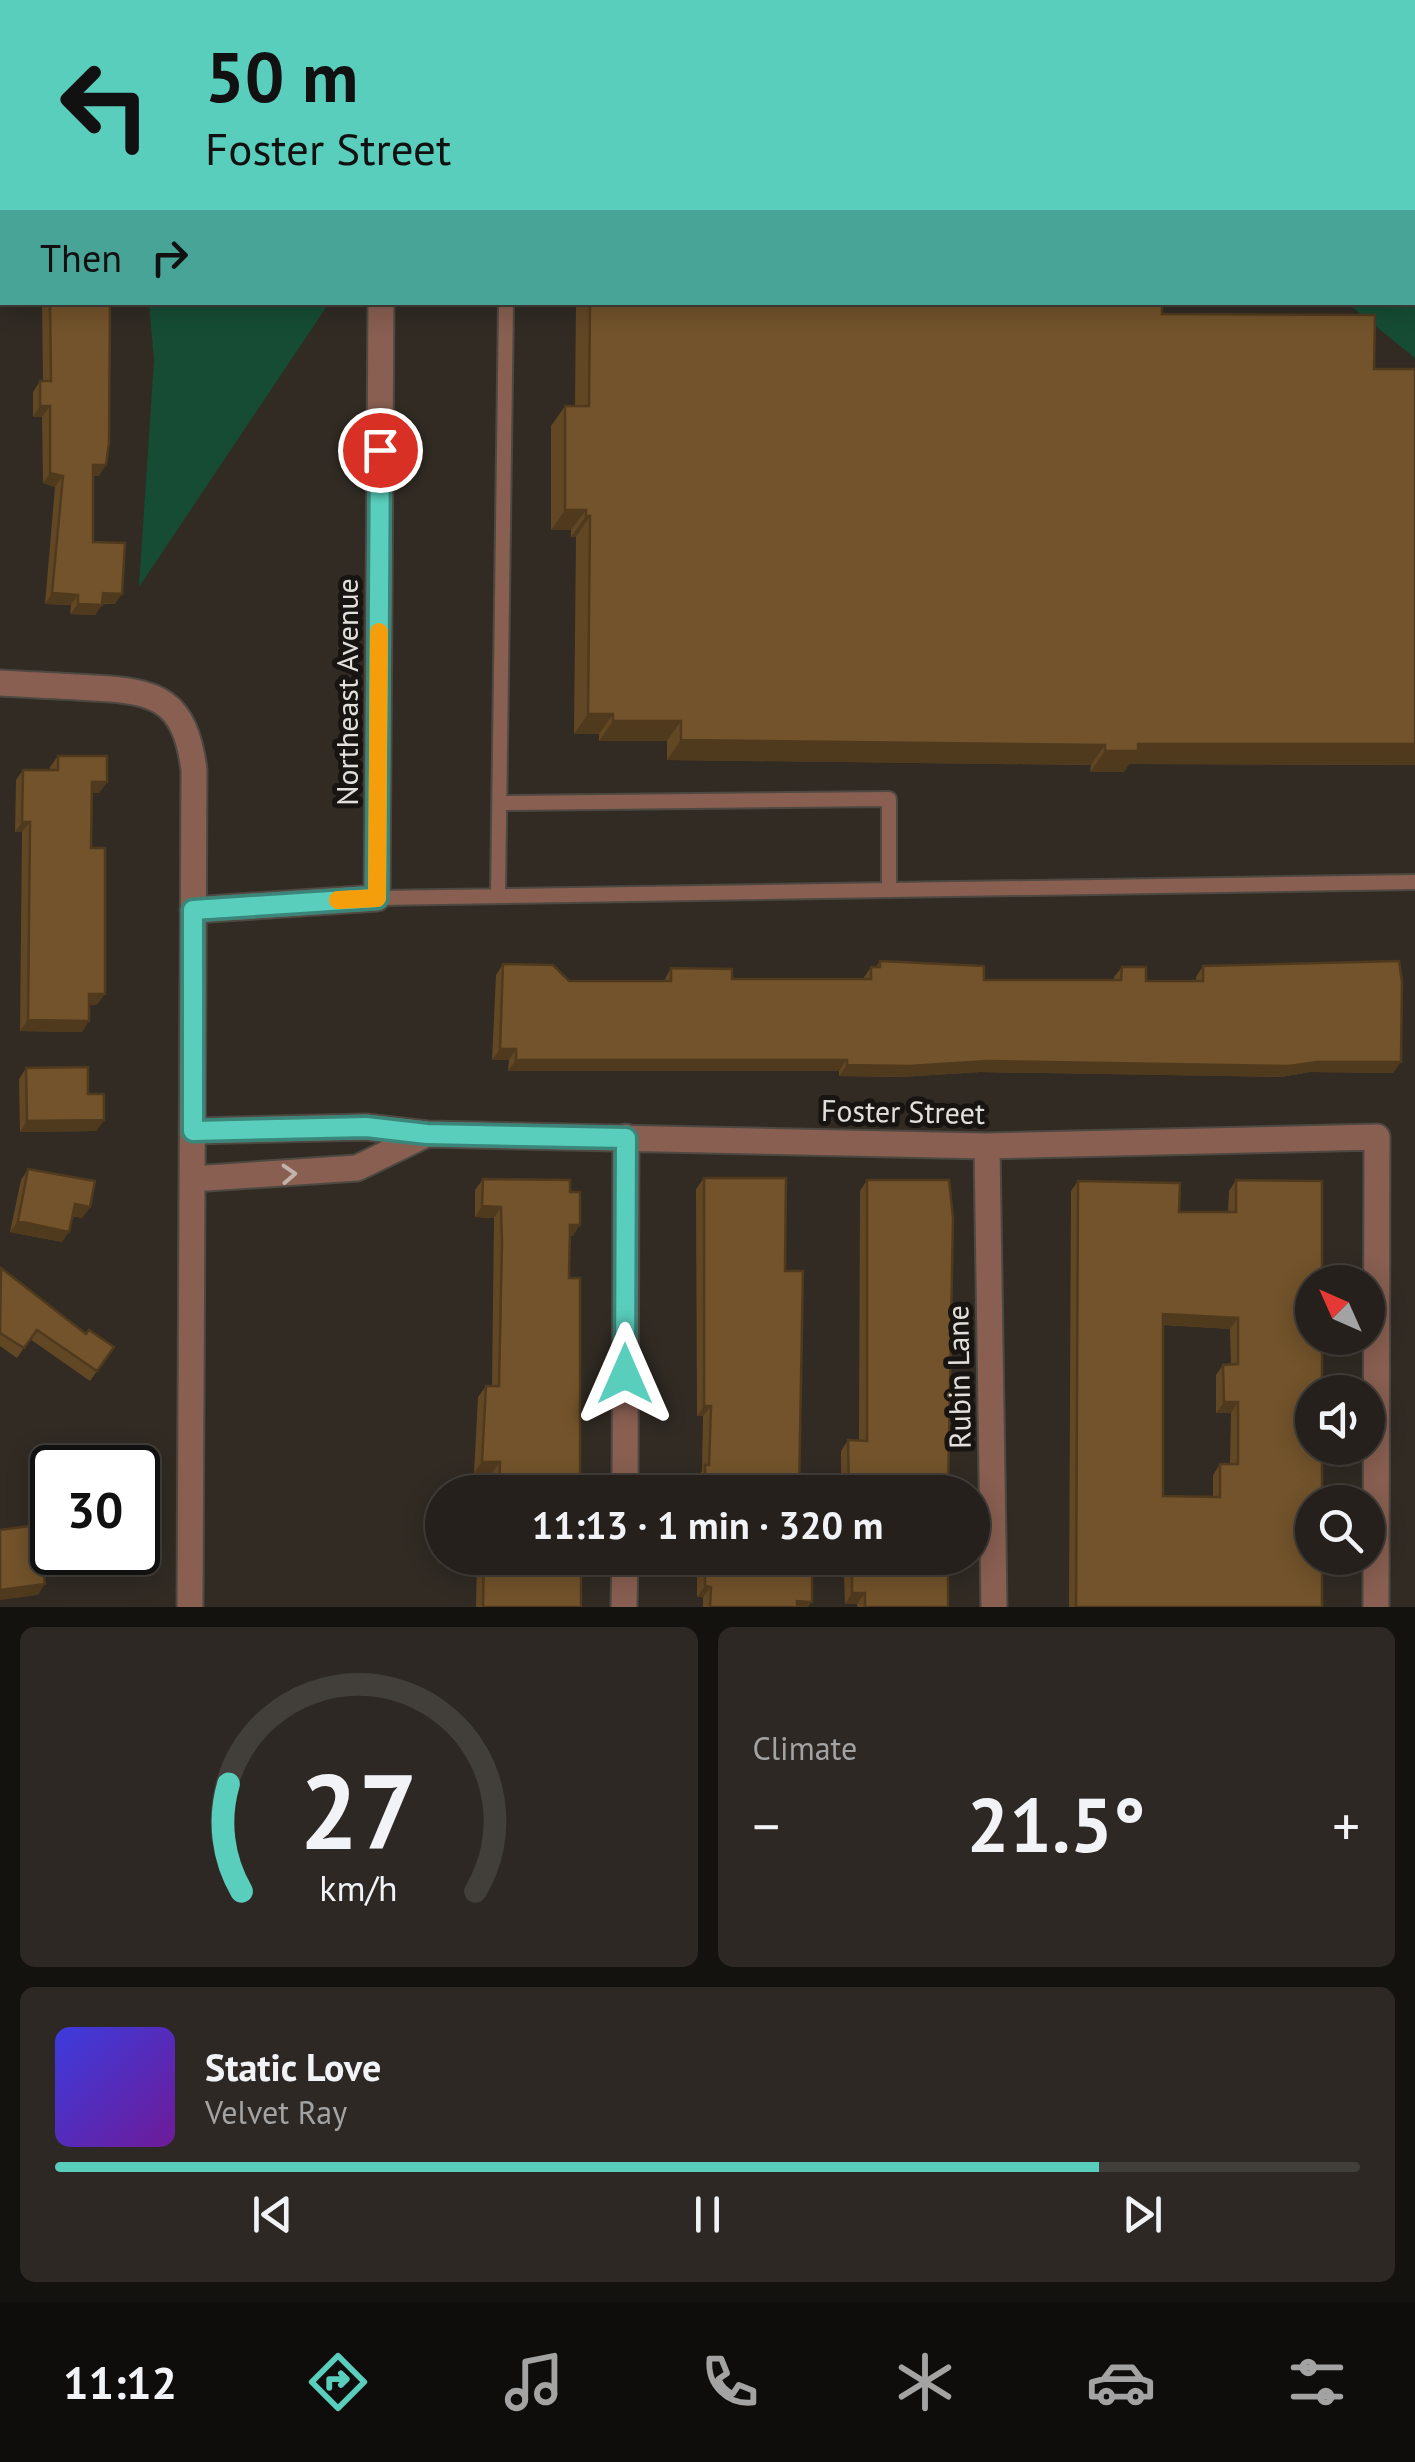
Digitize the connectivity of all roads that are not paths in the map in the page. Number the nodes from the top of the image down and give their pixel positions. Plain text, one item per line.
1 (381, 305) edge
2 (506, 305) edge
3 (0, 683) edge
4 (500, 803) junction
5 (1415, 882) edge
6 (889, 890) junction
7 (498, 896) junction
8 (377, 898) junction
9 (193, 910) junction
10 (193, 1131) junction
11 (427, 1134) junction
12 (626, 1138) junction
13 (988, 1146) junction
14 (192, 1179) junction
15 (625, 1475) edge
16 (624, 1575) edge
17 (190, 1607) edge
18 (624, 1607) edge
19 (994, 1607) edge
20 (1376, 1607) edge

1 - 8 street, Northeast Avenue
2 - 4 lane
3 - 9 street
4 - 6 lane
4 - 7 lane
5 - 6 lane
6 - 7 lane
7 - 8 lane
8 - 9 street
9 - 10 street
10 - 11 street, Foster Street
10 - 14 street
11 - 12 street, Foster Street
14 -> 11 street, Foster Street
12 - 13 street, Foster Street
12 - 15 street
13 - 19 street, Rubin Lane
13 - 20 street, Foster Street
14 - 17 street
16 - 18 street

